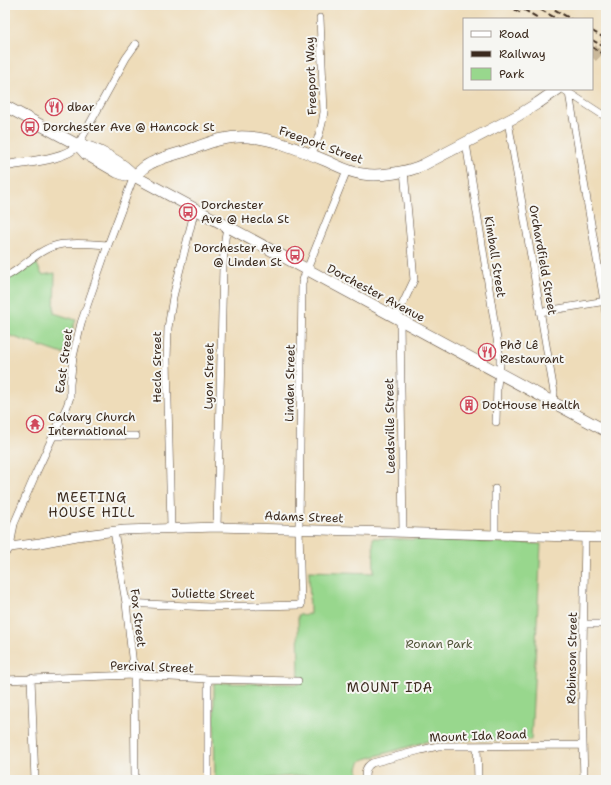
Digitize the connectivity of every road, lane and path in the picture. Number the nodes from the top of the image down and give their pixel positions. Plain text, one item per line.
1 (320, 18) dead end
2 (136, 44) dead end
3 (557, 90) edge
4 (566, 91) edge
5 (5, 106) edge
6 (606, 117) edge
7 (508, 121) junction
8 (466, 143) junction
9 (78, 145) junction
10 (312, 155) junction
11 (5, 166) edge
12 (347, 170) junction
13 (404, 171) junction
14 (134, 176) junction
15 (195, 209) junction
16 (227, 227) junction
17 (108, 245) junction
18 (307, 270) junction
19 (5, 277) edge
20 (605, 301) edge
21 (540, 312) junction
22 (606, 313) edge
23 (398, 319) junction
24 (499, 374) junction
25 (553, 403) junction
26 (496, 422) dead end
27 (606, 432) edge
28 (53, 436) junction
29 (136, 436) dead end
30 (495, 490) dead end
31 (217, 527) junction
32 (171, 528) junction
33 (299, 528) junction
34 (114, 531) junction
35 (402, 532) junction
36 (495, 534) junction
37 (585, 537) junction
38 (606, 538) edge
39 (7, 547) edge
40 (126, 603) junction
41 (301, 605) joint
42 (584, 624) junction
43 (606, 624) edge
44 (134, 675) junction
45 (31, 678) junction
46 (208, 679) junction
47 (5, 680) edge
48 (298, 681) dead end
49 (582, 744) junction
50 (477, 746) junction
51 (35, 780) edge
52 (135, 780) edge
53 (208, 780) edge
54 (365, 780) edge
55 (478, 780) edge
56 (584, 780) edge

1 - 10 street, Freeport Way
2 - 9 street
3 - 7 main road, Freeport Street
4 - 6 street
4 - 20 street
5 - 9 main road, Dorchester Avenue
7 - 8 main road, Freeport Street
7 - 21 street, Orchardfield Street
8 - 13 main road, Freeport Street
8 - 24 street, Kimball Street
9 - 11 main road
9 - 14 main road, Dorchester Avenue
10 - 12 main road, Freeport Street
10 - 14 main road, Freeport Street
12 - 13 main road, Freeport Street
12 - 18 street, Linden Street
13 - 23 street
14 - 15 main road, Dorchester Avenue
14 - 17 street, East Street
15 - 16 main road, Dorchester Avenue
15 - 32 street, Hecla Street
16 - 18 main road, Dorchester Avenue
16 - 31 street, Lyon Street
17 - 19 street
17 - 28 street, East Street
18 - 23 main road, Dorchester Avenue
18 - 33 street, Linden Street
20 - 21 street
20 - 22 street
21 - 25 street, Orchardfield Street
23 - 24 main road, Dorchester Avenue
23 - 35 street, Leedsville Street
24 - 25 main road, Dorchester Avenue
24 - 26 street, Kimball Street
25 - 27 main road, Dorchester Avenue
28 - 29 street
28 - 39 street, East Street
30 - 36 street
31 - 32 main road, Adams Street
31 - 33 main road, Adams Street
32 - 34 main road, Adams Street
33 - 35 main road, Adams Street
33 - 41 street, Linden Street
34 - 39 main road, Adams Street
34 - 40 street, Fox Street
35 - 36 main road, Adams Street
36 - 37 main road, Adams Street
37 - 38 main road, Adams Street
37 - 42 street, Robinson Street
40 - 41 street, Juliette Street
40 - 44 street, Fox Street
42 - 43 street
42 - 49 street, Robinson Street
44 - 45 street, Percival Street
44 - 46 street, Percival Street
44 - 52 street, Fox Street
45 - 47 street, Percival Street
45 - 51 street
46 - 48 street, Percival Street
46 - 53 street
49 - 50 street, Mount Ida Road
49 - 56 street, Robinson Street
50 - 54 street, Mount Ida Road
50 - 55 street

